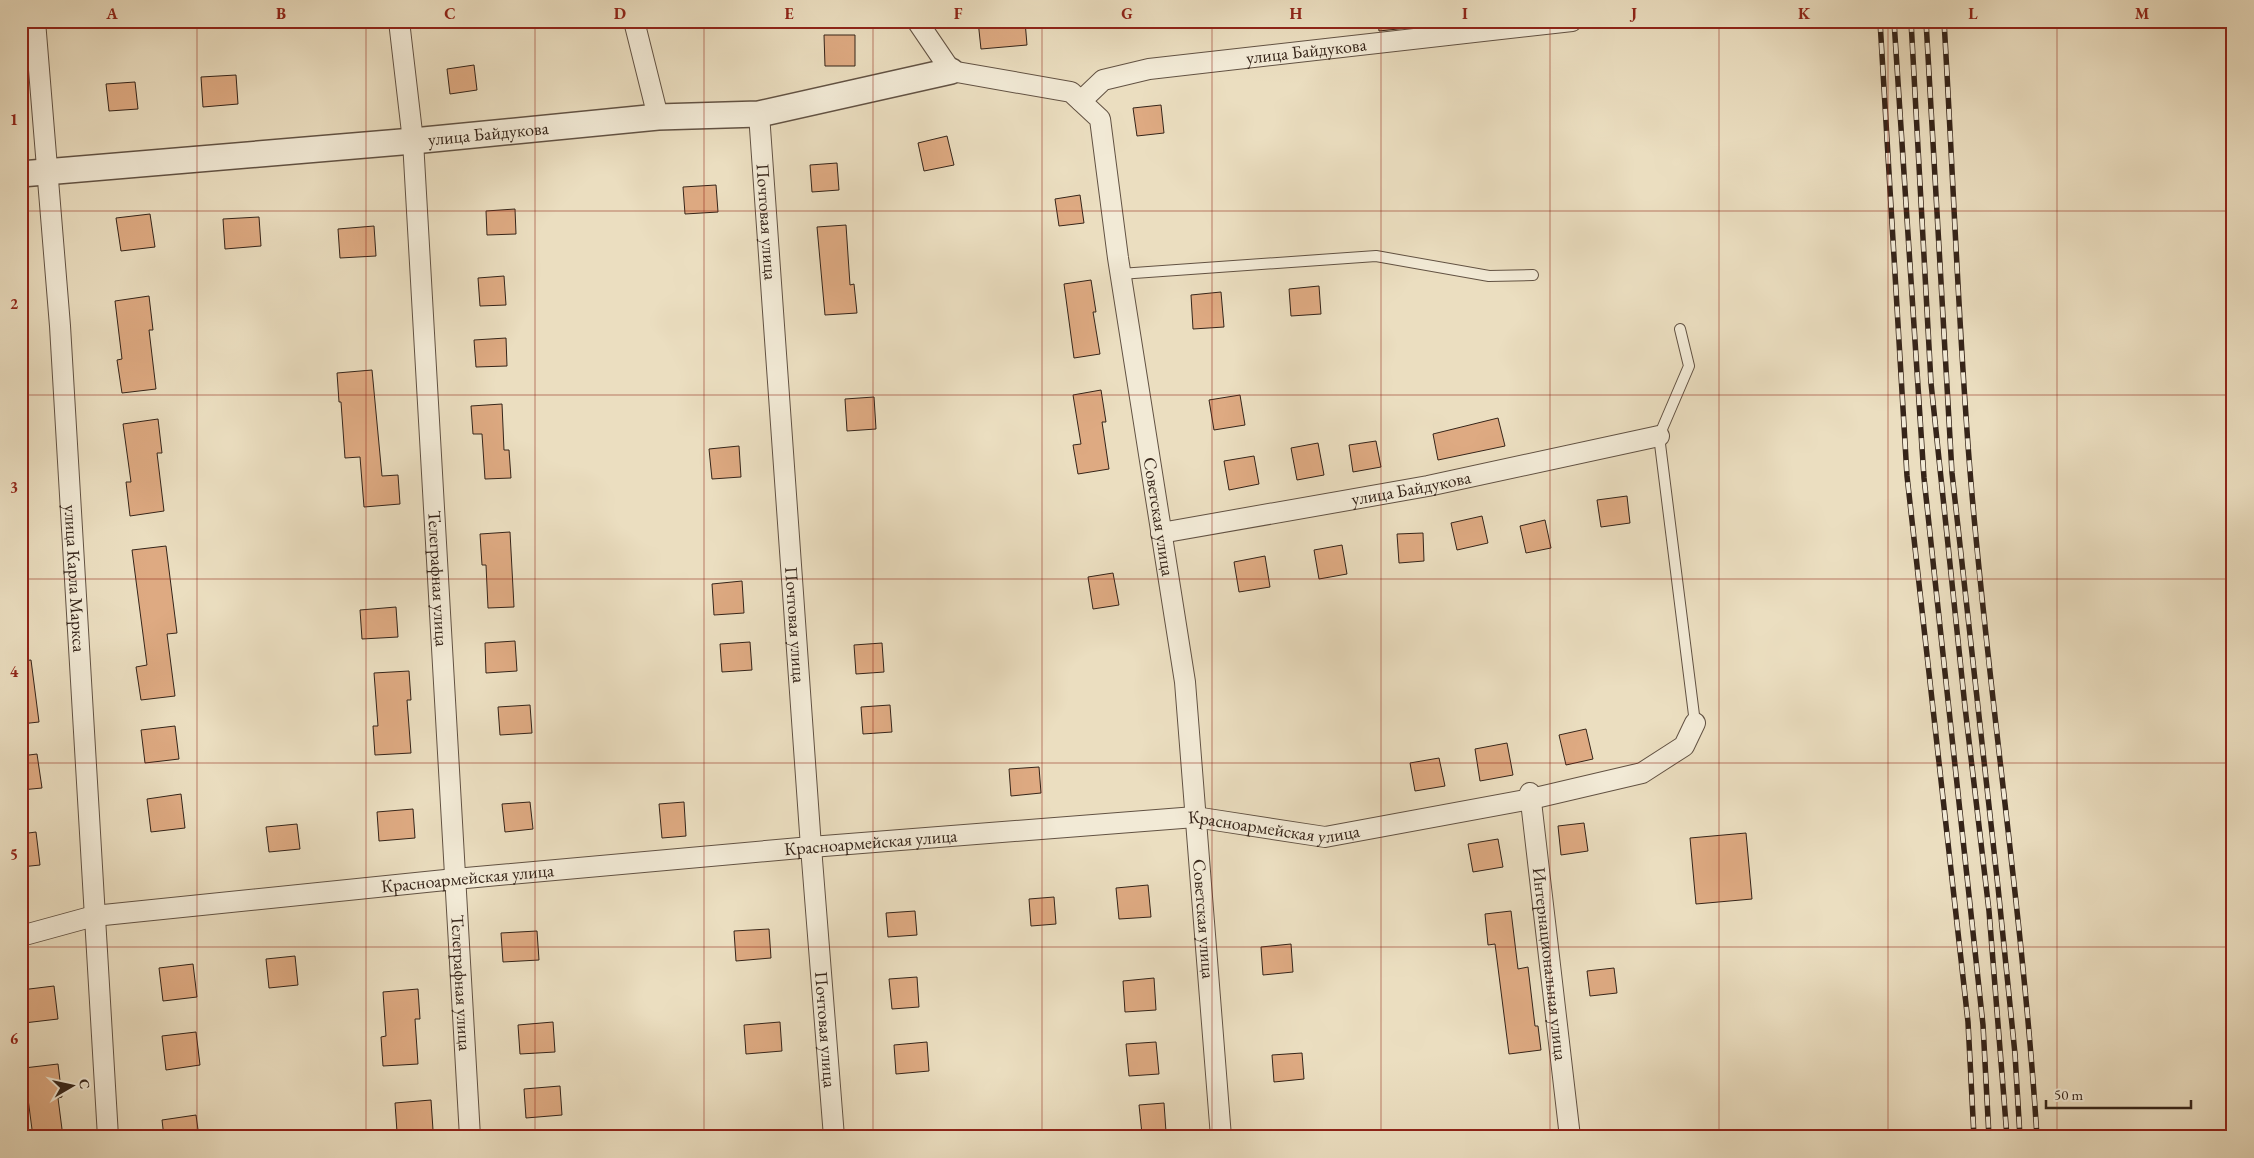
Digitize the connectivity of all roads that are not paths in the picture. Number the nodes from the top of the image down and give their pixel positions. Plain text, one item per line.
1 (35, 21) edge
2 (399, 21) edge
3 (634, 21) edge
4 (917, 21) edge
5 (1572, 21) edge
6 (951, 71) junction
7 (1080, 101) junction
8 (759, 114) junction
9 (658, 116) junction
10 (413, 141) junction
11 (47, 172) junction
12 (21, 174) edge
13 (1120, 274) junction
14 (1533, 275) dead end
15 (1680, 329) dead end
16 (1659, 436) junction
17 (1161, 533) junction
18 (1695, 723) joint
19 (1530, 796) junction
20 (1195, 817) junction
21 (811, 847) junction
22 (455, 879) junction
23 (94, 916) junction
24 (21, 936) edge
25 (108, 1137) edge
26 (470, 1137) edge
27 (834, 1137) edge
28 (1221, 1137) edge
29 (1570, 1137) edge

1 - 11 street, улица Карла Маркса
2 - 10 street, Телеграфная улица
3 - 9 street
4 - 6 street
5 - 7 street, улица Байдукова
6 - 7 street, Советская улица
6 - 8 street, улица Байдукова
7 - 13 street, Советская улица
8 - 9 street, улица Байдукова
8 - 21 street, Почтовая улица
9 - 10 street, улица Байдукова
10 - 11 street, улица Байдукова
10 - 22 street, Телеграфная улица
11 - 12 street, улица Байдукова
11 - 23 street, улица Карла Маркса
13 - 14 lane
13 - 17 street, Советская улица
15 - 16 lane
16 - 17 street, улица Байдукова
16 - 18 lane
17 - 20 street, Советская улица
18 - 19 street, Красноармейская улица
19 - 20 street, Красноармейская улица
19 - 29 street, Интернациональная улица
20 - 21 street, Красноармейская улица
20 - 28 street, Советская улица
21 - 22 street, Красноармейская улица
21 - 27 street, Почтовая улица
22 - 23 street, Красноармейская улица
22 - 26 street, Телеграфная улица
23 - 24 street, Красноармейская улица
23 - 25 street, улица Карла Маркса

